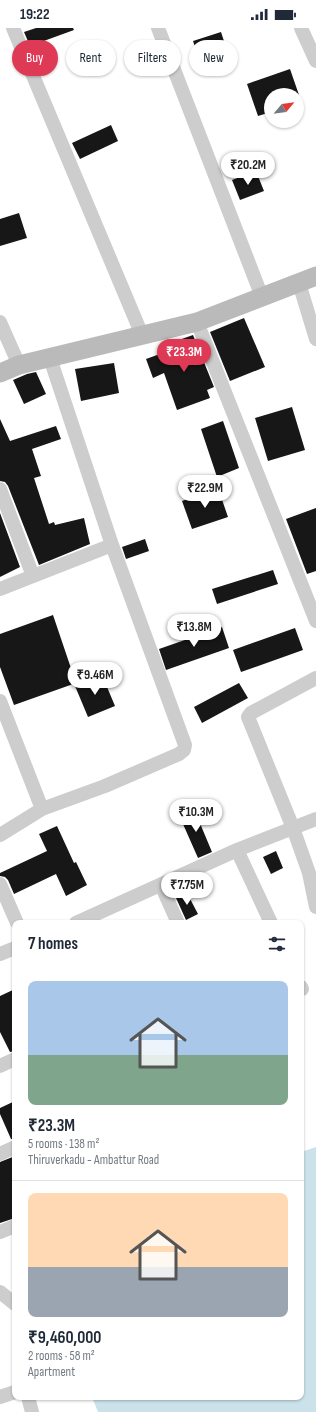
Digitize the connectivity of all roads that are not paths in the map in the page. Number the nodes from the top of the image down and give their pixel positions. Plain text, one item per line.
1 (13, 28) edge
2 (158, 28) edge
3 (301, 28) edge
4 (316, 61) edge
5 (308, 280) edge
6 (262, 297) junction
7 (0, 322) edge
8 (197, 322) junction
9 (142, 335) junction
10 (316, 339) edge
11 (50, 358) junction
12 (19, 365) junction
13 (0, 373) edge
14 (0, 490) edge
15 (112, 546) junction
16 (33, 576) junction
17 (0, 589) edge
18 (316, 621) edge
19 (316, 678) edge
20 (0, 701) edge
21 (42, 809) junction
22 (316, 818) edge
23 (292, 828) junction
24 (0, 835) edge
25 (237, 850) junction
26 (0, 884) edge
27 (161, 885) junction
28 (316, 907) edge
29 (97, 919) edge
30 (16, 920) edge
31 (177, 920) edge
32 (270, 920) edge
33 (12, 949) edge
34 (0, 954) edge
35 (12, 1060) edge
36 (0, 1066) edge
37 (12, 1148) edge
38 (0, 1154) edge
39 (12, 1227) edge
40 (0, 1232) edge
41 (0, 1292) edge
42 (12, 1302) edge
43 (12, 1393) edge
44 (0, 1397) edge
45 (29, 1400) edge
46 (32, 1412) edge

1 - 9 street
2 - 6 street
3 - 4 street
5 - 6 main road
5 - 10 street
6 - 8 main road
7 - 12 street
8 - 9 main road
8 - 18 street
9 - 11 main road
11 - 12 main road
11 - 15 street
12 - 13 main road
14 - 16 street
15 - 16 street
15 - 21 street
16 - 17 street
19 - 23 street
20 - 21 street
21 - 24 street
22 - 23 street
23 - 25 street
23 - 28 street
25 - 27 street
25 - 32 street
26 - 30 street
27 - 29 street
27 - 31 street
33 - 34 street
35 - 36 street
37 - 38 street
39 - 40 street
41 - 42 street
43 - 44 street
45 - 46 street

